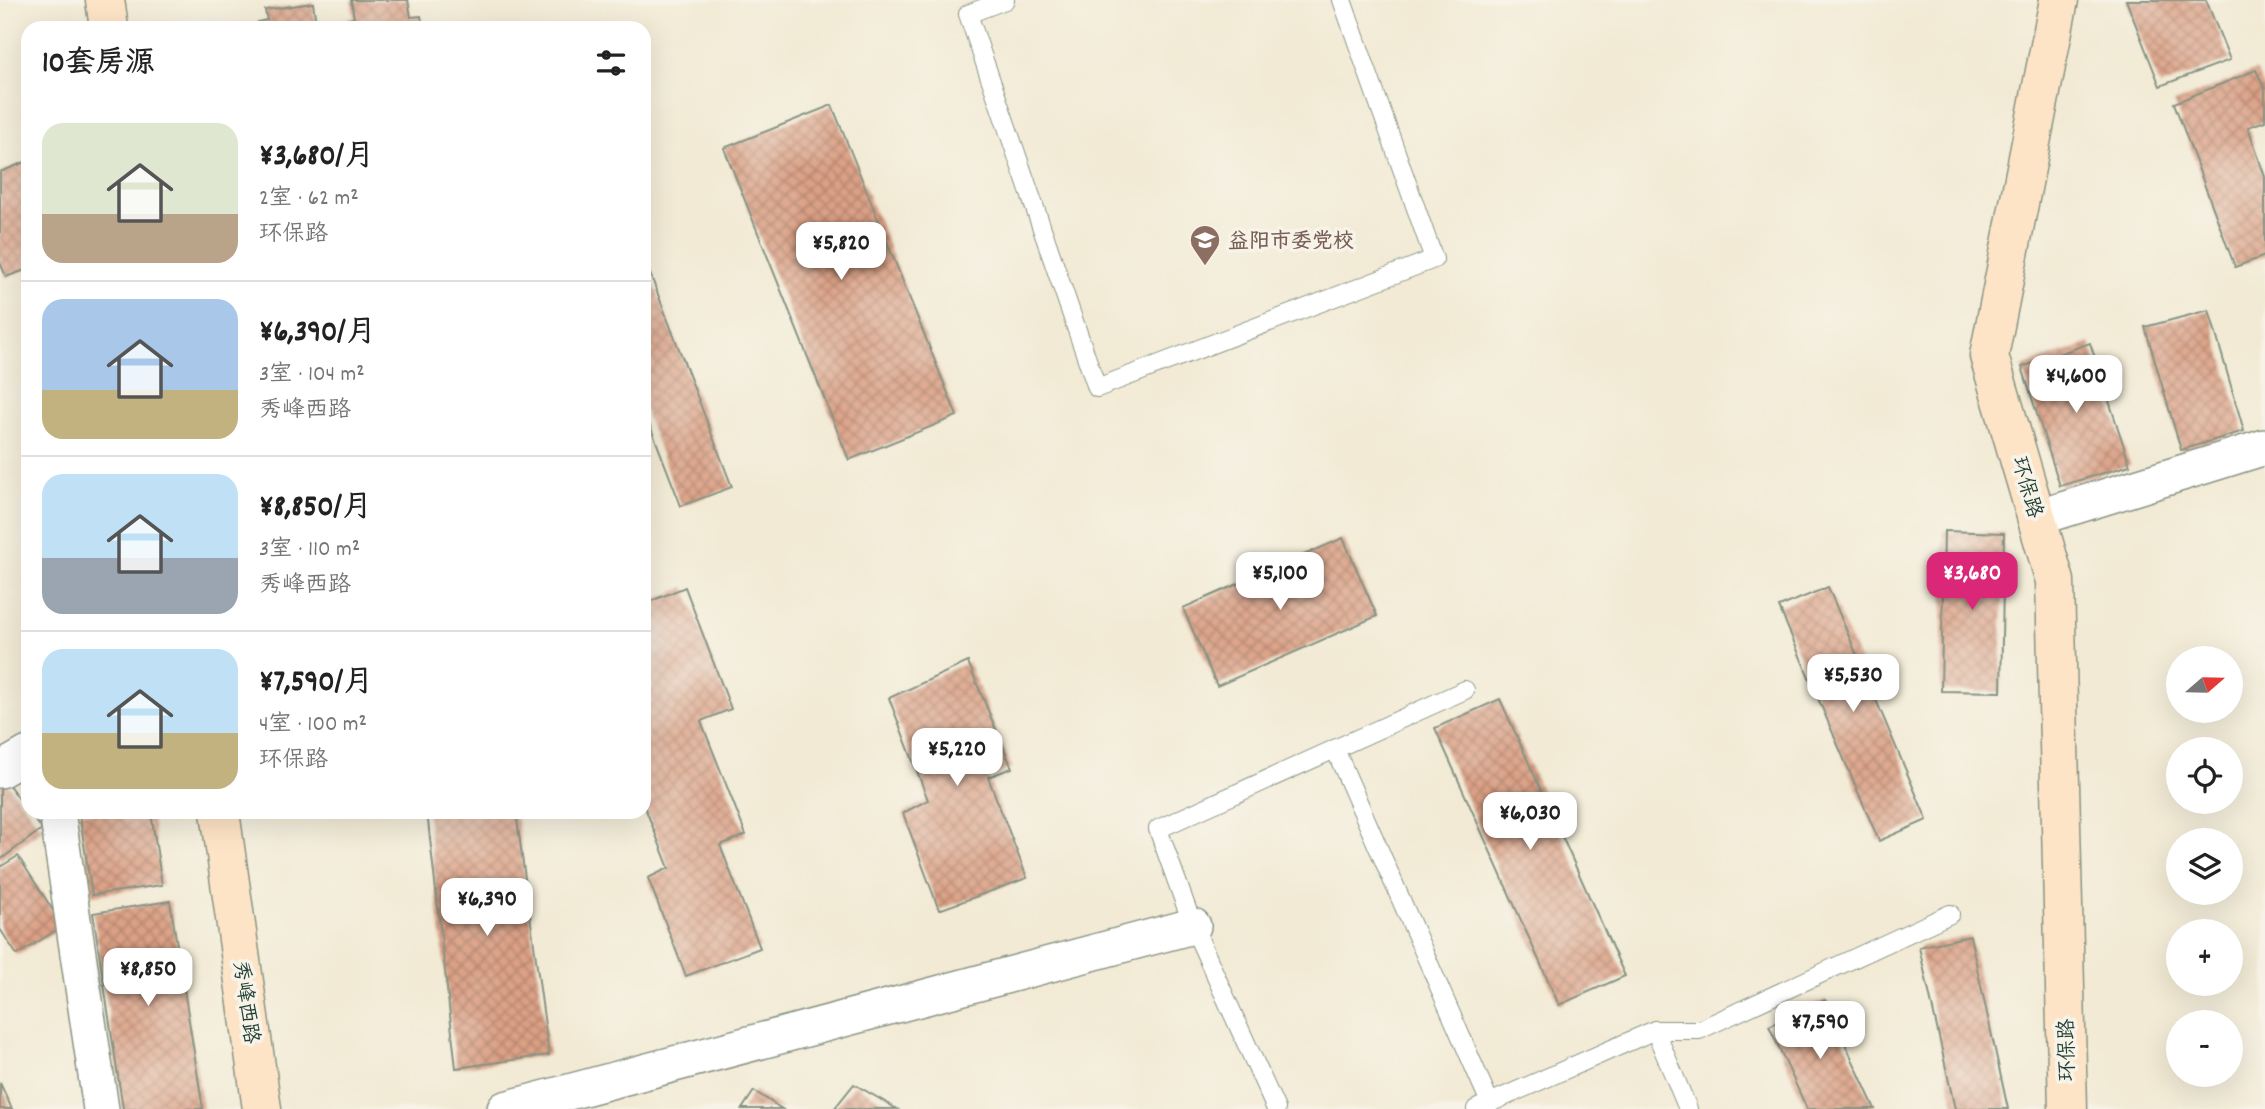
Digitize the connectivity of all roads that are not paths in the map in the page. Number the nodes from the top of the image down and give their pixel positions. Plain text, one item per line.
1 (105, 0) edge
2 (1005, 0) edge
3 (1342, 0) edge
4 (2059, 0) edge
5 (108, 21) edge
6 (2265, 447) edge
7 (2036, 517) junction
8 (1465, 690) dead end
9 (1335, 749) junction
10 (21, 758) edge
11 (0, 770) edge
12 (58, 819) edge
13 (221, 819) edge
14 (1950, 914) dead end
15 (1193, 926) junction
16 (1655, 1030) junction
17 (1483, 1106) edge
18 (101, 1109) edge
19 (262, 1109) edge
20 (505, 1109) edge
21 (1276, 1109) edge
22 (1688, 1109) edge
23 (2068, 1109) edge

1 - 5 street
2 - 3 lane
4 - 7 street, 环保路
6 - 7 street
7 - 23 street, 环保路
8 - 9 lane
9 - 15 lane
9 - 17 lane
10 - 11 street
12 - 18 street
13 - 19 street, 秀峰西路
14 - 16 lane
15 - 20 street
15 - 21 lane
16 - 17 lane
16 - 22 lane

